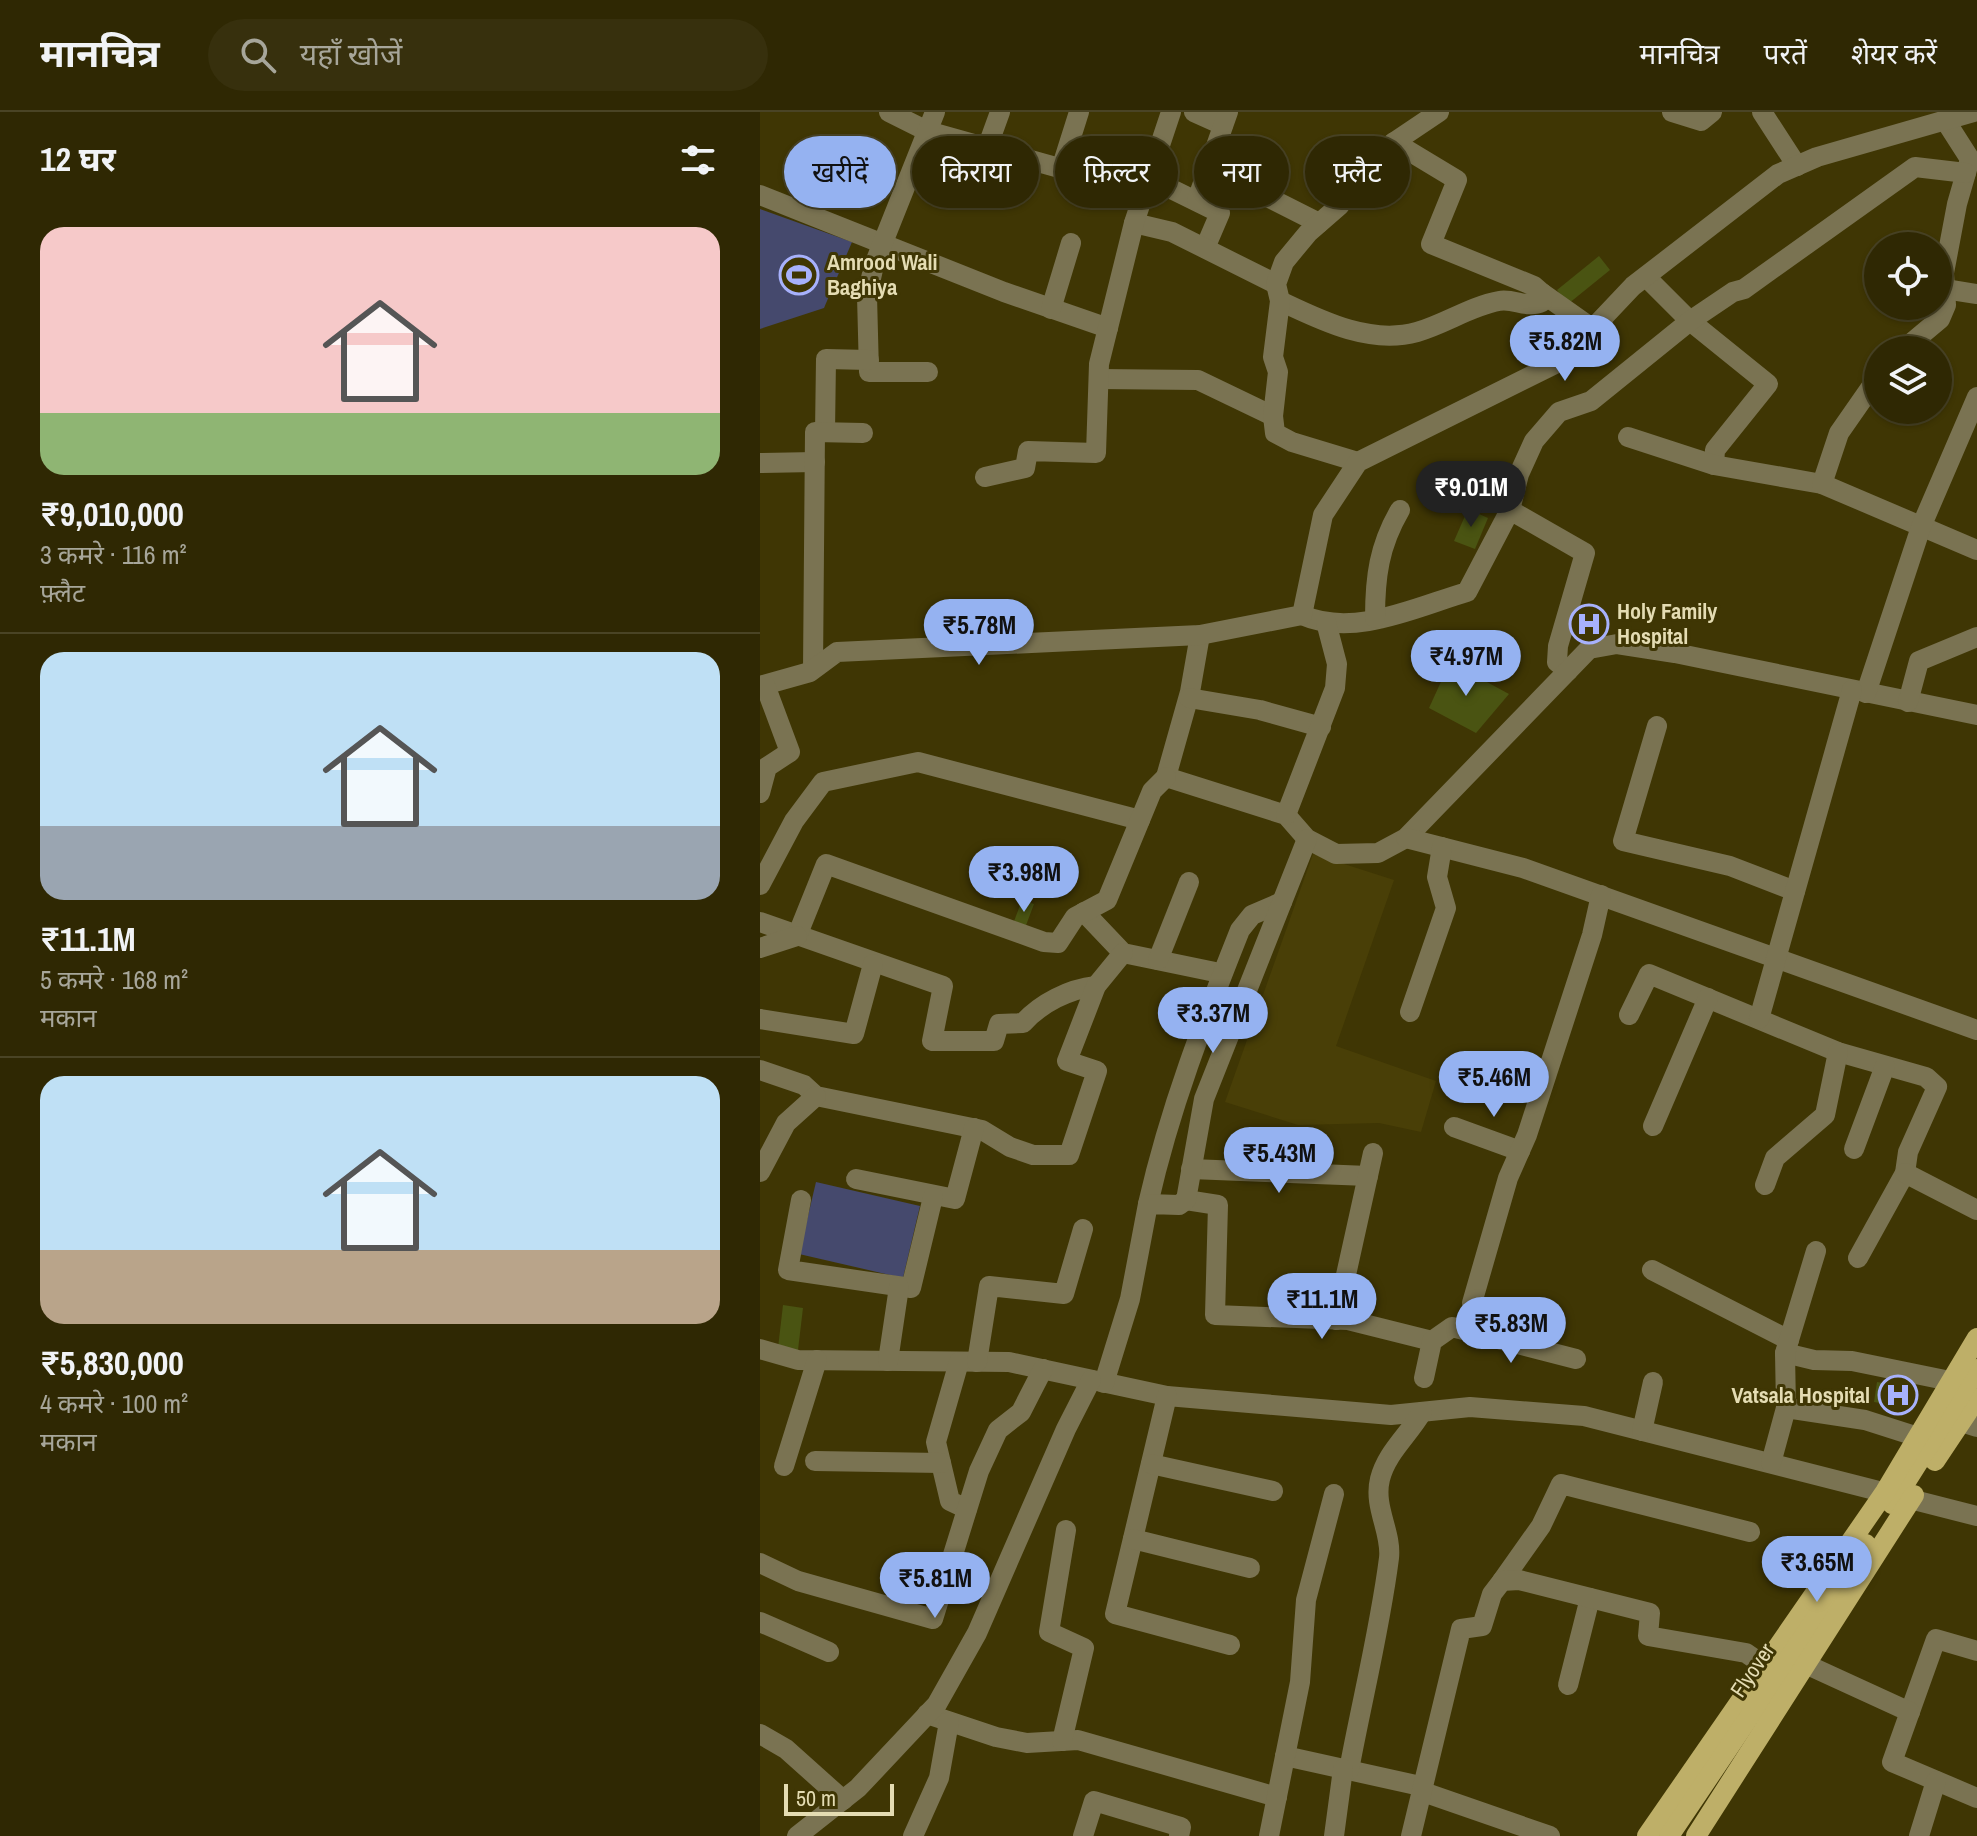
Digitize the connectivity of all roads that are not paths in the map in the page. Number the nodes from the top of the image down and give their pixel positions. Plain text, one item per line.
1 (889, 112) edge
2 (1000, 112) edge
3 (1079, 112) edge
4 (1171, 112) edge
5 (1194, 112) edge
6 (1672, 112) edge
7 (1712, 112) edge
8 (1762, 112) edge
9 (1974, 112) edge
10 (1430, 114) edge
11 (1226, 119) edge
12 (1922, 119) edge
13 (1945, 120) junction
14 (931, 122) edge
15 (961, 136) edge
16 (991, 136) edge
17 (1071, 136) edge
18 (1163, 136) edge
19 (1402, 136) edge
20 (1410, 152) edge
21 (1797, 166) junction
22 (1966, 173) junction
23 (760, 195) edge
24 (1139, 208) edge
25 (1211, 208) edge
26 (1289, 208) edge
27 (1337, 208) edge
28 (1134, 223) junction
29 (1319, 223) junction
30 (1952, 236) edge
31 (882, 242) junction
32 (1071, 243) dead end
33 (1205, 248) junction
34 (1646, 277) junction
35 (1952, 290) edge
36 (1278, 293) junction
37 (1542, 293) junction
38 (1977, 294) edge
39 (1051, 309) junction
40 (1939, 320) edge
41 (1690, 321) junction
42 (1108, 328) junction
43 (1593, 329) junction
44 (1920, 336) edge
45 (869, 360) junction
46 (928, 372) dead end
47 (1099, 379) junction
48 (1864, 397) edge
49 (1977, 397) edge
50 (1273, 416) junction
51 (825, 432) junction
52 (863, 433) dead end
53 (1628, 437) dead end
54 (815, 462) junction
55 (1358, 462) junction
56 (760, 463) edge
57 (1714, 465) junction
58 (985, 477) dead end
59 (1822, 484) junction
60 (1400, 510) dead end
61 (1510, 510) junction
62 (1921, 527) junction
63 (1977, 550) edge
64 (1302, 615) junction
65 (1375, 618) junction
66 (1326, 622) junction
67 (1200, 635) junction
68 (1977, 637) edge
69 (813, 669) junction
70 (1568, 671) junction
71 (762, 686) edge
72 (1859, 692) junction
73 (1189, 698) junction
74 (1908, 702) junction
75 (1977, 715) edge
76 (1657, 726) dead end
77 (1321, 727) junction
78 (1166, 777) junction
79 (760, 793) edge
80 (1286, 815) junction
81 (1140, 820) junction
82 (1406, 838) junction
83 (1307, 839) junction
84 (1442, 847) junction
85 (1189, 882) dead end
86 (760, 885) edge
87 (1795, 891) junction
88 (1601, 895) junction
89 (1282, 902) junction
90 (1084, 912) junction
91 (760, 922) edge
92 (797, 936) junction
93 (760, 948) edge
94 (1123, 953) junction
95 (1776, 957) junction
96 (1158, 960) junction
97 (873, 964) junction
98 (1216, 979) junction
99 (1096, 986) junction
100 (1244, 997) junction
101 (1708, 998) junction
102 (1410, 1012) dead end
103 (1629, 1015) dead end
104 (760, 1019) edge
105 (1759, 1019) junction
106 (1977, 1030) edge
107 (1838, 1052) junction
108 (1885, 1066) junction
109 (760, 1070) edge
110 (816, 1096) junction
111 (1653, 1126) dead end
112 (1454, 1127) dead end
113 (974, 1128) junction
114 (1854, 1149) dead end
115 (1520, 1151) junction
116 (1373, 1153) dead end
117 (1191, 1169) junction
118 (760, 1172) edge
119 (1905, 1173) junction
120 (1368, 1176) junction
121 (856, 1179) dead end
122 (1765, 1185) dead end
123 (933, 1197) junction
124 (801, 1200) dead end
125 (1186, 1200) junction
126 (1148, 1204) junction
127 (1977, 1210) edge
128 (1083, 1229) dead end
129 (1816, 1251) dead end
130 (1858, 1258) dead end
131 (1652, 1270) dead end
132 (899, 1287) junction
133 (1472, 1303) dead end
134 (1336, 1320) junction
135 (1977, 1338) edge
136 (1432, 1341) junction
137 (1787, 1346) junction
138 (760, 1349) edge
139 (1576, 1359) dead end
140 (817, 1360) junction
141 (888, 1361) junction
142 (968, 1362) junction
143 (1043, 1369) junction
144 (1977, 1369) edge
145 (1424, 1378) dead end
146 (1097, 1381) junction
147 (1950, 1381) junction
148 (1653, 1382) dead end
149 (1167, 1396) junction
150 (1977, 1398) edge
151 (1786, 1408) junction
152 (1422, 1412) junction
153 (1969, 1425) edge
154 (1642, 1431) junction
155 (1915, 1436) junction
156 (815, 1461) dead end
157 (941, 1463) junction
158 (1771, 1463) junction
159 (1151, 1464) junction
160 (784, 1466) dead end
161 (1273, 1491) dead end
162 (1885, 1492) junction
163 (1334, 1494) dead end
164 (1911, 1499) junction
165 (967, 1509) junction
166 (1977, 1516) edge
167 (1066, 1530) dead end
168 (1750, 1532) dead end
169 (1133, 1539) junction
170 (760, 1563) edge
171 (1250, 1568) dead end
172 (1502, 1581) junction
173 (1590, 1598) junction
174 (760, 1622) edge
175 (1230, 1645) dead end
176 (1977, 1651) edge
177 (829, 1652) dead end
178 (1770, 1658) junction
179 (1804, 1665) junction
180 (1568, 1685) dead end
181 (1910, 1712) junction
182 (760, 1714) edge
183 (927, 1714) junction
184 (949, 1722) junction
185 (760, 1734) edge
186 (1062, 1741) junction
187 (779, 1745) junction
188 (1285, 1756) junction
189 (1346, 1770) junction
190 (1936, 1781) junction
191 (1424, 1791) junction
192 (1277, 1797) junction
193 (1977, 1798) edge
194 (843, 1800) junction
195 (797, 1836) edge
196 (913, 1836) edge
197 (1083, 1836) edge
198 (1179, 1836) edge
199 (1269, 1836) edge
200 (1334, 1836) edge
201 (1411, 1836) edge
202 (1550, 1836) edge
203 (1647, 1836) edge
204 (1669, 1836) edge
205 (1696, 1836) edge
206 (1919, 1836) edge

1 - 14 street
2 - 16 street
3 - 17 street
4 - 18 street
5 - 11 street
6 - 7 street
8 - 21 street
9 - 13 street
10 - 19 street
12 - 13 street
12 - 21 street
13 - 22 street
14 - 15 street
14 - 31 street
20 - 37 street
21 - 34 street
22 - 30 street
22 - 41 street
23 - 31 street
24 - 28 street
25 - 33 street
26 - 29 street
27 - 29 street
28 - 33 street
28 - 42 street
29 - 36 street
31 - 39 street
31 - 45 street
32 - 39 street
33 - 36 street
34 - 41 street
34 - 43 street
35 - 38 street
36 - 37 street
36 - 50 street
37 - 43 street
39 - 42 street
40 - 44 street
41 - 57 street
41 - 61 street
42 - 47 street
43 - 55 street
45 - 46 street
45 - 51 street
47 - 50 street
47 - 58 street
48 - 59 street
49 - 62 street
50 - 55 street
51 - 52 street
51 - 54 street
53 - 57 street
54 - 56 street
54 - 69 street
55 - 64 street
57 - 59 street
59 - 62 street
60 - 65 street
61 - 65 street
61 - 70 street
62 - 63 street
62 - 72 street
64 - 66 street
64 - 67 street
65 - 66 street
66 - 77 street
67 - 69 street
67 - 73 street
68 - 74 street
69 - 71 street
70 - 72 street
70 - 82 street
71 - 79 street
72 - 74 street
72 - 87 street
73 - 77 street
73 - 78 street
74 - 75 street
76 - 87 street
77 - 80 street
78 - 80 street
78 - 81 street
80 - 83 street
81 - 86 street
81 - 90 street
82 - 83 street
82 - 84 street
83 - 89 street
84 - 88 street
84 - 102 street
85 - 96 street
87 - 95 street
88 - 95 street
88 - 115 street
89 - 98 street
89 - 100 street
90 - 92 street
90 - 94 street
91 - 92 street
92 - 93 street
92 - 97 street
94 - 96 street
94 - 99 street
95 - 105 street
95 - 106 street
96 - 98 street
97 - 99 street
97 - 104 street
98 - 100 street
98 - 126 street
99 - 113 street
100 - 117 street
101 - 103 street
101 - 105 street
101 - 111 street
105 - 107 street
107 - 108 street
107 - 122 street
108 - 114 street
108 - 119 street
109 - 110 street
110 - 113 street
110 - 118 street
112 - 115 street
113 - 123 street
115 - 133 street
116 - 120 street
117 - 120 street
117 - 125 street
119 - 127 street
119 - 130 street
120 - 134 street
121 - 123 street
123 - 132 street
124 - 132 street
125 - 126 street
125 - 134 street
126 - 146 street
128 - 142 street
129 - 137 street
131 - 137 street
132 - 141 street
134 - 136 street
135 - 147 main road
136 - 139 street
136 - 145 street
137 - 147 street
137 - 151 street
138 - 140 street
140 - 141 street
140 - 160 street
141 - 142 street
142 - 143 street
142 - 157 street
143 - 146 street
143 - 165 street
144 - 204 main road, Flyover
146 - 149 street
146 - 183 street
147 - 155 main road
148 - 154 street
149 - 152 street
149 - 159 street
150 - 153 main road
151 - 155 street
151 - 158 street
152 - 154 street
152 - 189 street
153 - 164 main road
154 - 158 street
155 - 162 main road
156 - 157 street
157 - 165 street
158 - 162 street
159 - 161 street
159 - 169 street
162 - 164 street
162 - 178 main road
163 - 188 street
164 - 166 street
164 - 179 main road
165 - 170 street
167 - 186 street
168 - 172 street
169 - 171 street
169 - 175 street
172 - 173 street
172 - 191 street
173 - 178 street
173 - 180 street
174 - 177 street
176 - 181 street
178 - 179 street
178 - 203 main road
179 - 181 street
179 - 205 main road
181 - 190 street
182 - 187 street
183 - 184 street
183 - 194 street
184 - 186 street
184 - 196 street
185 - 187 street
186 - 192 street
187 - 194 street
188 - 189 street
188 - 192 street
189 - 191 street
189 - 200 street
190 - 193 street
190 - 206 street
191 - 201 street
191 - 202 street
192 - 199 street
194 - 195 street
197 - 198 street

